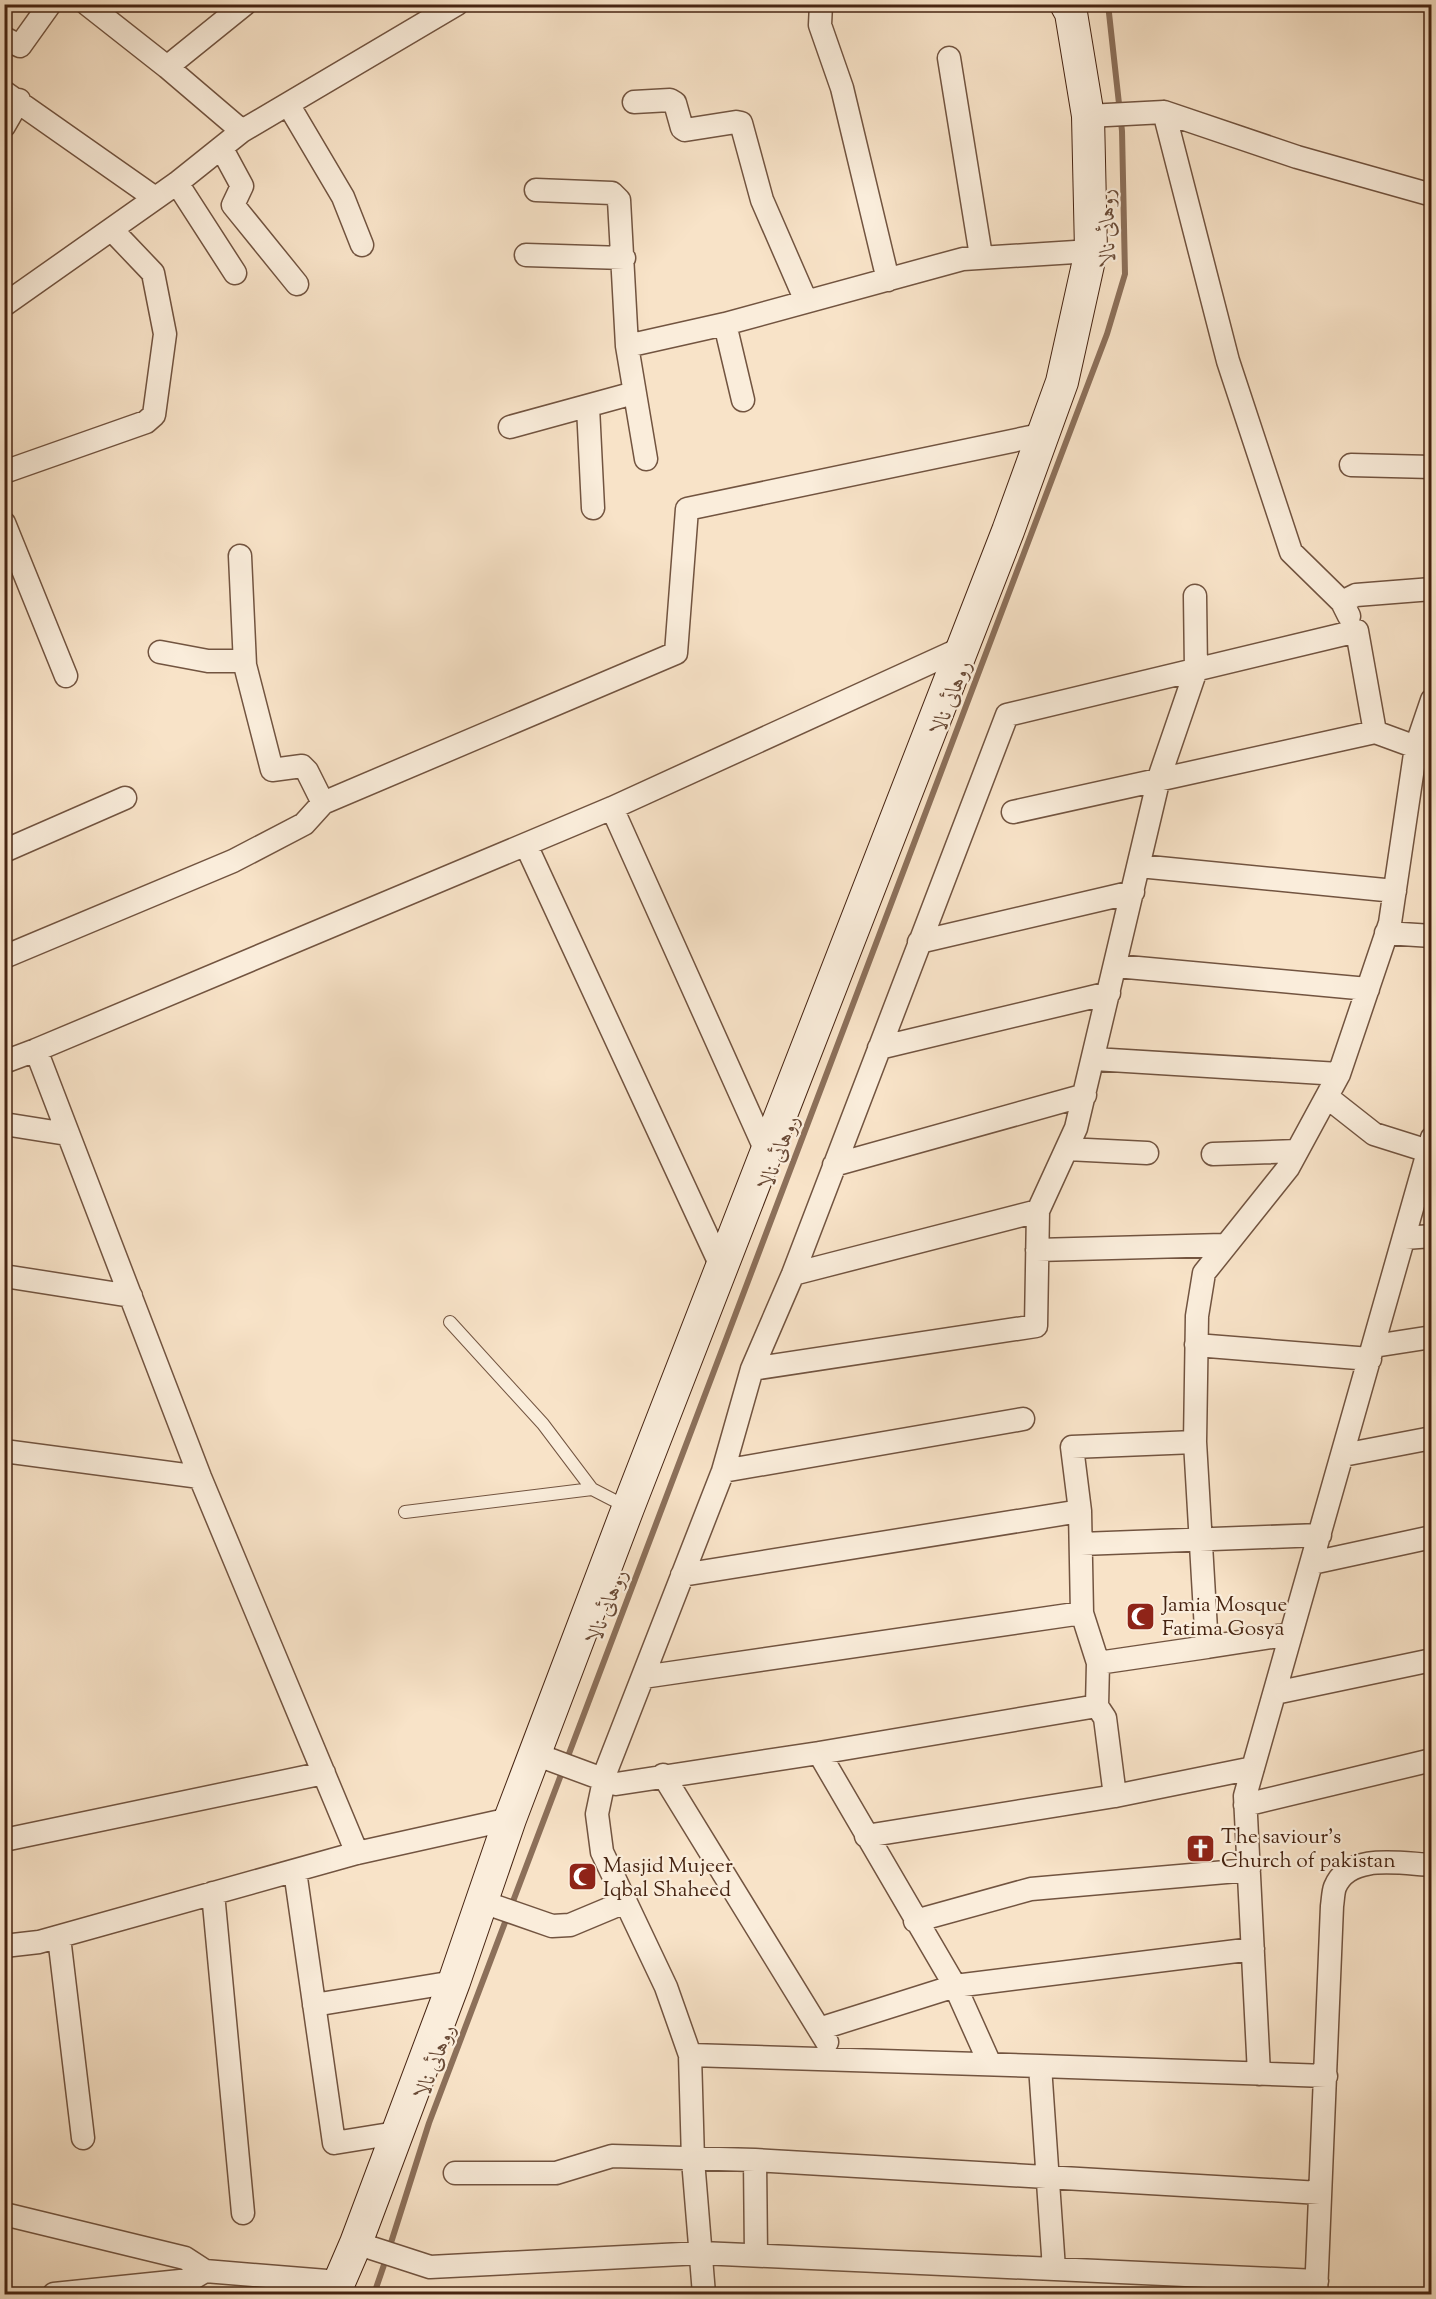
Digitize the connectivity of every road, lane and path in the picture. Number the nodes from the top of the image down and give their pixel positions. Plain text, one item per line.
1 (50, 4) edge
2 (87, 4) edge
3 (245, 4) edge
4 (457, 4) edge
5 (821, 4) edge
6 (1066, 4) edge
7 (4, 38) edge
8 (949, 58) dead end
9 (167, 67) junction
10 (12, 96) edge
11 (634, 102) dead end
12 (288, 104) junction
13 (1155, 112) junction
14 (1093, 116) junction
15 (4, 126) edge
16 (242, 131) junction
17 (222, 148) junction
18 (177, 183) junction
19 (536, 190) dead end
20 (1431, 195) edge
21 (155, 198) junction
22 (112, 230) junction
23 (362, 245) dead end
24 (1091, 251) junction
25 (526, 255) dead end
26 (981, 256) junction
27 (624, 258) junction
28 (235, 273) dead end
29 (888, 280) junction
30 (297, 284) dead end
31 (806, 301) junction
32 (4, 305) edge
33 (725, 324) junction
34 (627, 346) junction
35 (634, 393) junction
36 (743, 400) dead end
37 (588, 407) junction
38 (510, 427) dead end
39 (1045, 434) junction
40 (646, 459) dead end
41 (1351, 465) dead end
42 (1431, 467) edge
43 (4, 472) edge
44 (593, 508) dead end
45 (4, 523) edge
46 (240, 556) dead end
47 (1431, 589) edge
48 (1195, 597) dead end
49 (1342, 602) junction
50 (1357, 631) junction
51 (960, 650) junction
52 (160, 652) dead end
53 (245, 665) junction
54 (1196, 670) junction
55 (66, 676) dead end
56 (1431, 700) edge
57 (1375, 732) junction
58 (1416, 747) junction
59 (1160, 778) junction
60 (125, 798) dead end
61 (323, 803) junction
62 (612, 808) junction
63 (1013, 812) dead end
64 (526, 845) junction
65 (4, 850) edge
66 (1139, 866) junction
67 (1395, 891) junction
68 (1133, 892) junction
69 (1386, 933) junction
70 (1431, 936) edge
71 (920, 942) junction
72 (4, 957) edge
73 (1116, 966) junction
74 (1368, 988) junction
75 (1109, 993) junction
76 (879, 1048) junction
77 (36, 1050) junction
78 (1094, 1059) junction
79 (4, 1062) edge
80 (1339, 1074) junction
81 (1085, 1095) junction
82 (1327, 1097) junction
83 (4, 1124) edge
84 (68, 1134) junction
85 (1431, 1142) edge
86 (1067, 1149) junction
87 (766, 1151) junction
88 (1297, 1151) junction
89 (1148, 1153) dead end
90 (1213, 1154) dead end
91 (834, 1165) junction
92 (1038, 1211) junction
93 (1431, 1236) edge
94 (1405, 1238) junction
95 (1223, 1245) junction
96 (1037, 1250) junction
97 (721, 1266) junction
98 (793, 1274) junction
99 (4, 1276) edge
100 (131, 1296) junction
101 (450, 1322) dead end
102 (1431, 1337) edge
103 (1196, 1345) junction
104 (1372, 1353) junction
105 (752, 1369) junction
106 (1023, 1419) dead end
107 (1431, 1438) edge
108 (1195, 1442) junction
109 (4, 1451) edge
110 (1343, 1455) junction
111 (723, 1471) junction
112 (200, 1477) junction
113 (592, 1490) junction
114 (628, 1508) junction
115 (1080, 1511) junction
116 (405, 1512) dead end
117 (1320, 1535) junction
118 (1431, 1537) edge
119 (1200, 1539) junction
120 (1082, 1544) junction
121 (1312, 1563) junction
122 (682, 1575) junction
123 (1082, 1613) junction
124 (1291, 1634) junction
125 (1207, 1647) junction
126 (1431, 1660) edge
127 (1098, 1663) junction
128 (643, 1677) junction
129 (1275, 1693) junction
130 (1097, 1706) junction
131 (819, 1754) junction
132 (538, 1756) junction
133 (1431, 1760) edge
134 (1253, 1768) junction
135 (324, 1773) junction
136 (663, 1775) junction
137 (600, 1780) junction
138 (1115, 1796) junction
139 (1245, 1805) junction
140 (510, 1819) junction
141 (866, 1836) junction
142 (4, 1840) edge
143 (357, 1853) junction
144 (1431, 1865) edge
145 (295, 1870) junction
146 (1249, 1870) junction
147 (213, 1893) junction
148 (625, 1902) junction
149 (488, 1904) junction
150 (915, 1921) junction
151 (59, 1937) junction
152 (4, 1946) edge
153 (1253, 1949) junction
154 (454, 1982) junction
155 (955, 1986) junction
156 (314, 2005) junction
157 (819, 2029) junction
158 (690, 2055) junction
159 (837, 2059) junction
160 (990, 2064) junction
161 (1040, 2066) junction
162 (1259, 2074) junction
163 (1326, 2076) junction
164 (396, 2133) junction
165 (83, 2138) dead end
166 (693, 2160) junction
167 (755, 2160) junction
168 (455, 2173) dead end
169 (1048, 2176) junction
170 (1320, 2193) junction
171 (243, 2213) dead end
172 (4, 2214) edge
173 (364, 2245) junction
174 (701, 2253) junction
175 (756, 2255) junction
176 (1054, 2269) junction
177 (205, 2271) junction
178 (337, 2288) edge
179 (1317, 2288) edge
180 (54, 2295) edge
181 (704, 2295) edge

1 - 7 street
2 - 9 street
3 - 9 street
4 - 12 street
5 - 29 street
6 - 14 street
8 - 26 street
9 - 16 street
10 - 15 street
10 - 21 street
11 - 31 street
12 - 16 street
12 - 23 street
13 - 14 street
13 - 20 street
13 - 49 street
14 - 24 street
16 - 17 street
17 - 18 street
17 - 30 street
18 - 21 street
18 - 28 street
19 - 27 street
21 - 22 street
22 - 32 street
22 - 43 street
24 - 26 street
24 - 39 street
25 - 27 street
26 - 29 street
27 - 34 street
29 - 31 street
31 - 33 street
33 - 34 street
33 - 36 street
34 - 35 street
35 - 37 street
35 - 40 street
37 - 38 street
37 - 44 street
39 - 51 street
39 - 61 street
41 - 42 street
45 - 55 street
46 - 53 street
47 - 49 street
48 - 54 street
49 - 50 street
50 - 54 street
50 - 57 street
51 - 62 street
51 - 87 street
52 - 53 street
53 - 61 street
54 - 59 street
54 - 71 street
56 - 58 street
57 - 58 street
57 - 59 street
58 - 67 street
59 - 63 street
59 - 66 street
60 - 65 street
61 - 72 street
62 - 64 street
62 - 87 street
64 - 77 street
64 - 97 street
66 - 67 street
66 - 68 street
67 - 69 street
68 - 71 street
68 - 73 street
69 - 70 street
69 - 74 street
71 - 76 street
73 - 74 street
73 - 75 street
74 - 80 street
75 - 76 street
75 - 78 street
76 - 91 street
77 - 79 street
77 - 84 street
78 - 80 street
78 - 81 street
80 - 82 street
81 - 86 street
81 - 91 street
82 - 85 street
82 - 88 street
83 - 84 street
84 - 100 street
85 - 94 street
86 - 89 street
86 - 92 street
87 - 97 street
88 - 90 street
88 - 95 street
91 - 98 street
92 - 96 street
92 - 98 street
93 - 94 street
94 - 104 street
95 - 96 street
95 - 103 street
96 - 105 street
97 - 114 street
98 - 105 street
99 - 100 street
100 - 112 street
101 - 113 lane
102 - 104 street
103 - 104 street
103 - 108 street
104 - 110 street
105 - 111 street
106 - 111 street
107 - 110 street
108 - 115 street
108 - 119 street
109 - 112 street
110 - 117 street
111 - 122 street
112 - 135 street
113 - 114 lane
113 - 116 lane
114 - 132 street
115 - 120 street
115 - 122 street
117 - 119 street
117 - 121 street
118 - 121 street
119 - 120 street
119 - 125 street
120 - 123 street
121 - 124 street
122 - 128 street
123 - 127 street
123 - 128 street
124 - 125 street
124 - 129 street
125 - 127 street
126 - 129 street
127 - 130 street
128 - 137 street
129 - 134 street
130 - 131 street
130 - 138 street
131 - 136 street
131 - 141 street
132 - 137 street
132 - 140 street
133 - 139 street
134 - 138 street
134 - 139 street
135 - 142 street
135 - 143 street
136 - 137 street
136 - 157 street
137 - 148 street
138 - 141 street
139 - 146 street
140 - 143 street
140 - 149 street
141 - 150 street
143 - 145 street
144 - 163 street
145 - 147 street
145 - 156 street
146 - 150 street
146 - 153 street
147 - 151 street
147 - 171 street
148 - 149 street
148 - 158 street
149 - 154 street
150 - 155 street
151 - 152 street
151 - 165 street
153 - 155 street
153 - 162 street
154 - 156 street
154 - 164 street
155 - 157 street
155 - 160 street
156 - 164 street
157 - 159 street
158 - 159 street
158 - 166 street
159 - 160 street
160 - 161 street
161 - 162 street
161 - 169 street
162 - 163 street
163 - 170 street
164 - 173 street
166 - 167 street
166 - 168 street
166 - 174 street
167 - 169 street
167 - 175 street
169 - 170 street
169 - 176 street
170 - 179 street
172 - 177 street
173 - 174 street
173 - 178 street
174 - 175 street
174 - 181 street
175 - 176 street
176 - 179 street
177 - 178 street
177 - 180 street

